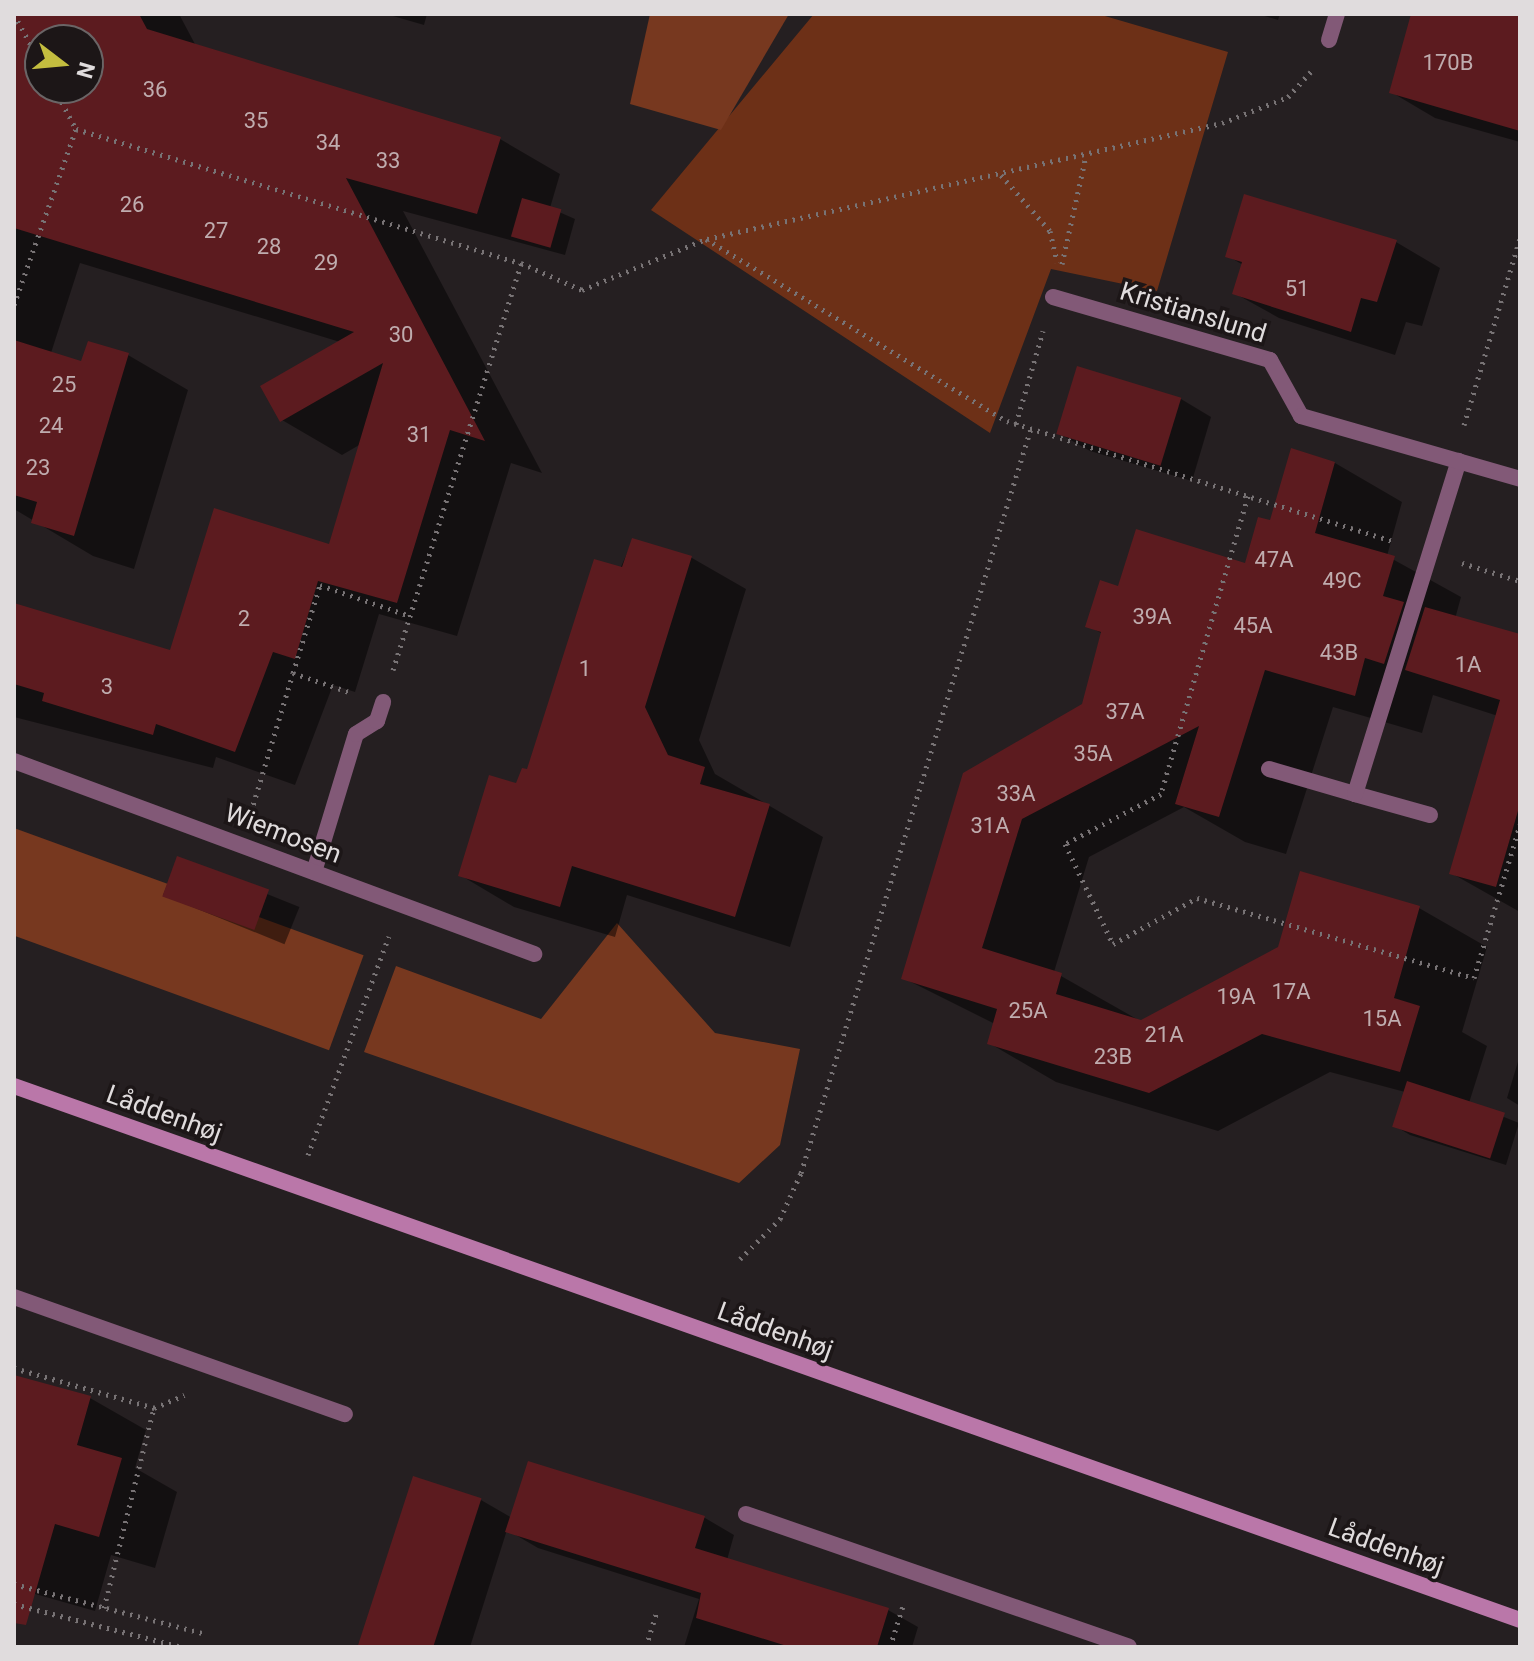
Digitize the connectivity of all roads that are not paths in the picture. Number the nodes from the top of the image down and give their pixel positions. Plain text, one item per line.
1 (1337, 14) edge
2 (1329, 40) road end
3 (1053, 297) dead end
4 (1459, 461) junction
5 (1520, 479) edge
6 (383, 702) road end
7 (14, 761) edge
8 (1269, 769) dead end
9 (1355, 794) junction
10 (1430, 815) dead end
11 (314, 872) junction
12 (534, 954) dead end
13 (14, 1086) edge
14 (14, 1297) edge
15 (345, 1414) dead end
16 (746, 1514) dead end
17 (1520, 1620) edge
18 (1129, 1647) edge

1 - 2 street
3 - 4 street, Kristianslund
4 - 5 street, Kristianslund
4 - 9 street
6 - 11 street
7 - 11 street, Wiemosen
8 - 9 street
9 - 10 street
11 - 12 street, Wiemosen
13 - 17 street, Låddenhøj
14 - 15 street
16 - 18 street

